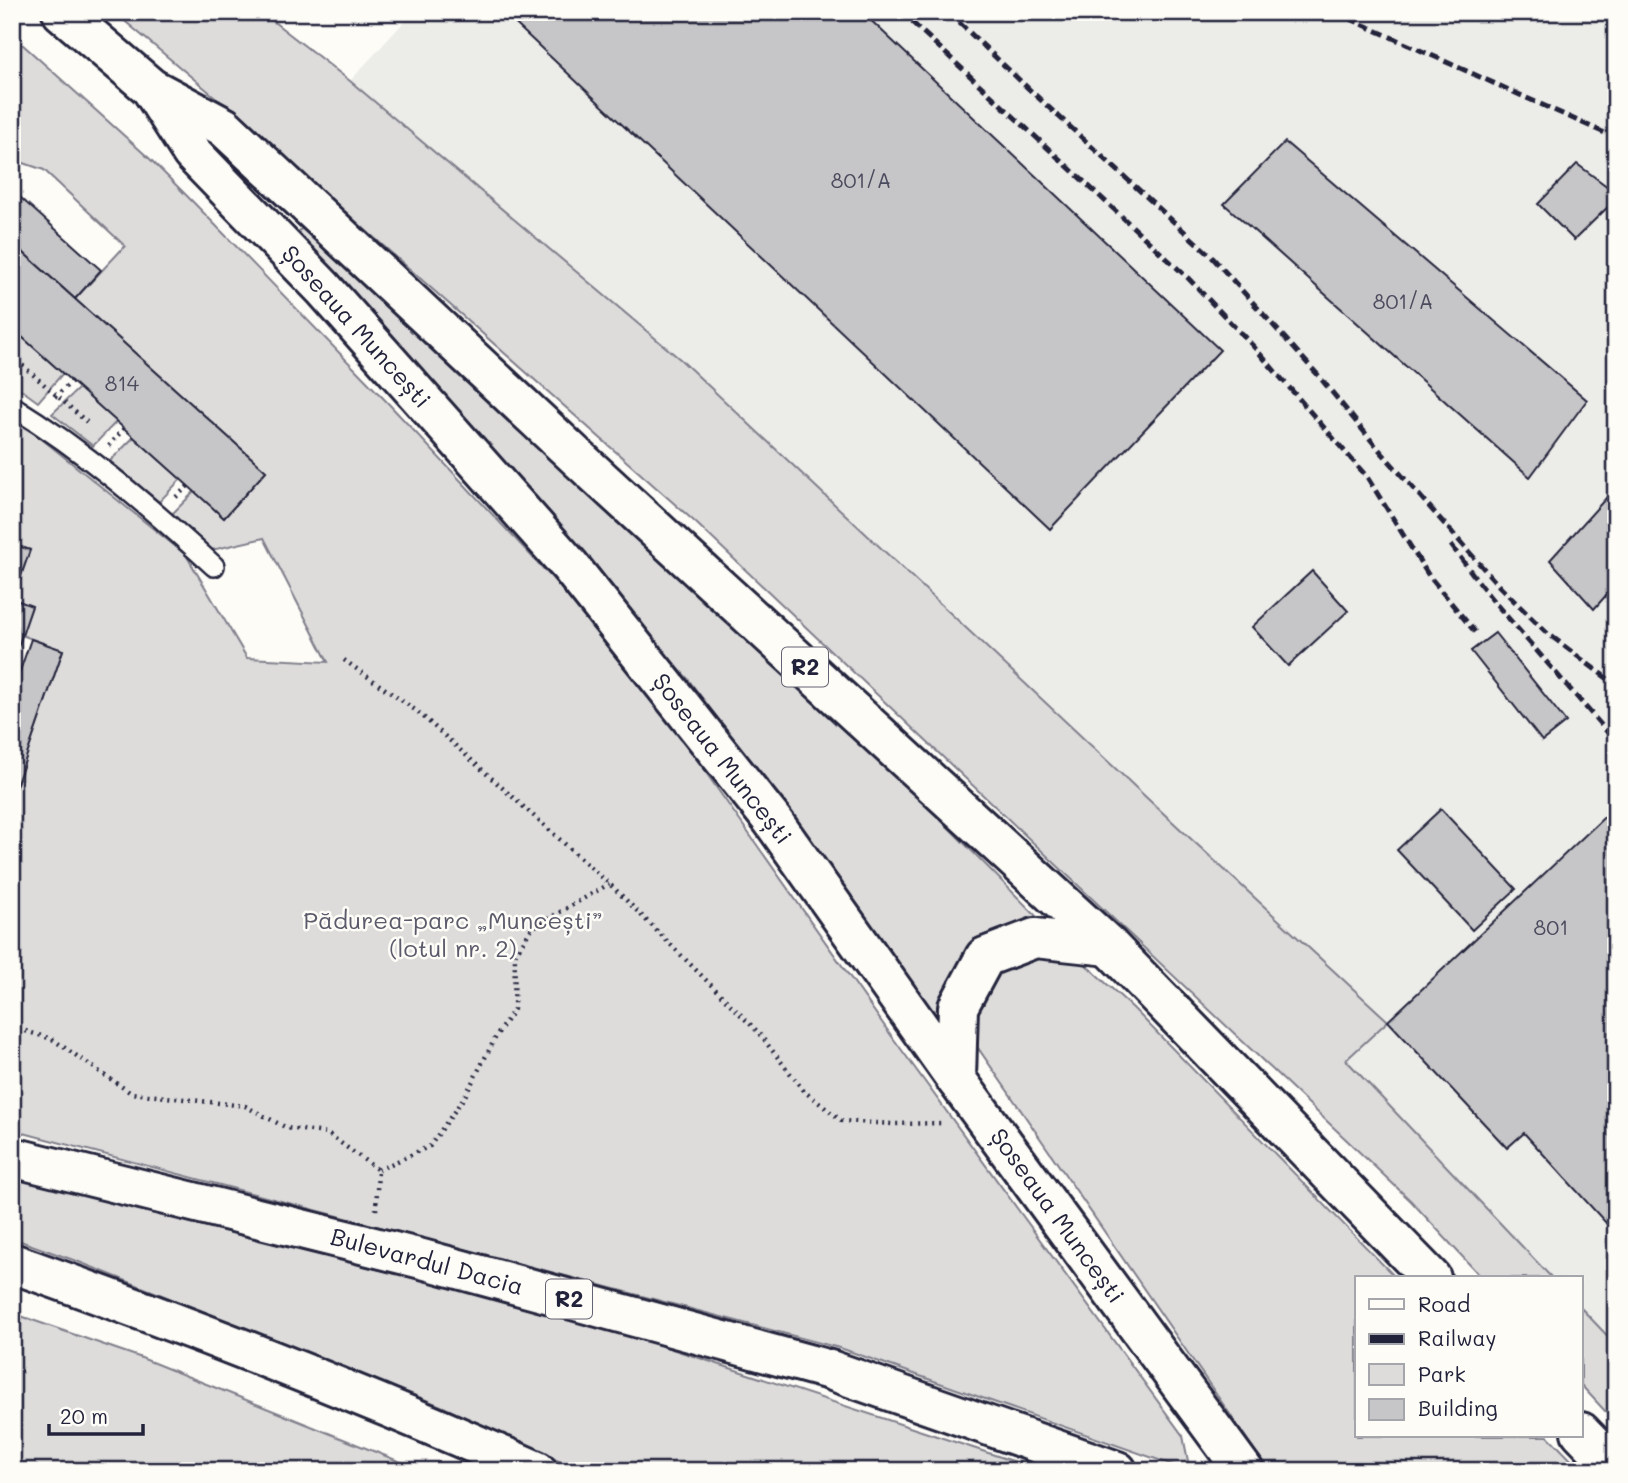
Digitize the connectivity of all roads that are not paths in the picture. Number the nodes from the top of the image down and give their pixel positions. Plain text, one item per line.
1 (62, 12) edge
2 (151, 88) junction
3 (12, 406) edge
4 (214, 566) dead end
5 (1109, 946) junction
6 (956, 1079) junction
7 (12, 1157) edge
8 (12, 1263) edge
9 (1430, 1276) edge
10 (1582, 1433) edge
11 (1616, 1468) edge
12 (537, 1471) edge
13 (1117, 1471) edge
14 (1244, 1471) edge

1 - 2 main road, Șoseaua Muncești
2 - 5 main road, Șoseaua Muncești / R2
2 - 6 main road, Șoseaua Muncești
3 - 4 lane
5 - 6 main road
5 - 9 main road, Șoseaua Muncești / R2
6 - 14 main road, Șoseaua Muncești
7 - 13 main road, Bulevardul Dacia / R2
8 - 12 main road
10 - 11 main road

